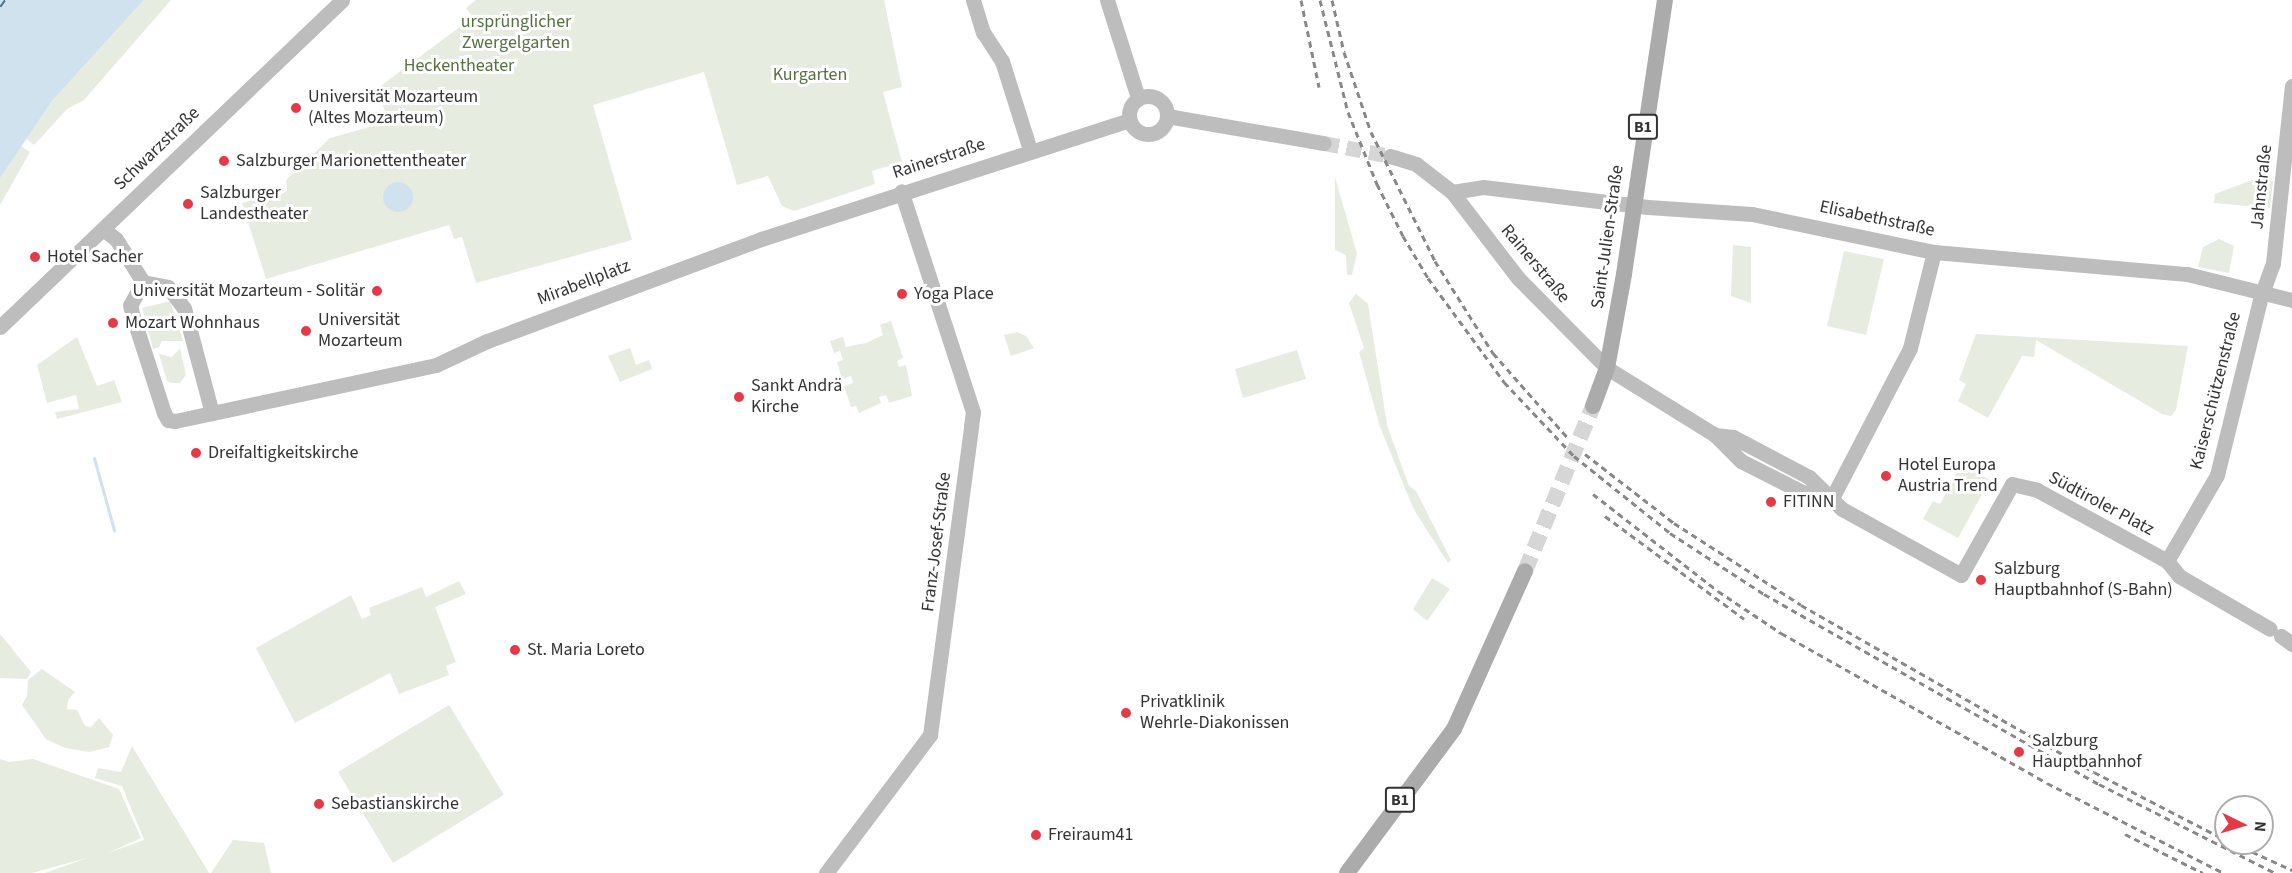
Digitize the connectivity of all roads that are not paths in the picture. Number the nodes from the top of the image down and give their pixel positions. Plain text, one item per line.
1 (342, 0) edge
2 (973, 0) edge
3 (1107, 0) edge
4 (1663, 7) edge
5 (2292, 86) edge
6 (1137, 98) junction
7 (1167, 116) junction
8 (1129, 120) junction
9 (2290, 122) edge
10 (1324, 143) tunnel mouth
11 (1030, 150) junction
12 (1390, 156) tunnel mouth
13 (901, 191) junction
14 (1452, 192) junction
15 (1633, 204) junction
16 (103, 229) junction
17 (761, 239) joint
18 (1934, 252) junction
19 (143, 282) junction
20 (2264, 291) junction
21 (2292, 300) edge
22 (0, 327) edge
23 (1607, 368) junction
24 (1593, 406) tunnel mouth
25 (212, 413) junction
26 (1832, 498) junction
27 (2167, 561) junction
28 (1525, 571) tunnel mouth
29 (1961, 575) joint
30 (2281, 636) edge
31 (825, 873) edge
32 (1347, 873) edge

1 - 16 street, Schwarzstraße
2 - 11 street
3 - 6 street
4 - 15 main road, Saint-Julien-Straße / B1
5 - 9 street, Jahnstraße
6 - 7 street
6 - 8 street
7 - 8 street
7 - 10 street
8 - 11 street, Rainerstraße
9 - 20 street, Jahnstraße
11 - 13 street, Rainerstraße
12 - 14 street, Rainerstraße
13 - 17 street, Rainerstraße
13 - 31 street, Franz-Josef-Straße
14 - 15 street, Elisabethstraße
14 - 23 street, Rainerstraße
15 - 18 street, Elisabethstraße
15 - 23 main road, Saint-Julien-Straße / B1
16 - 19 street
16 - 22 street, Schwarzstraße
17 - 25 street, Mirabellplatz
18 - 20 street, Elisabethstraße
18 - 26 street
19 - 25 street
19 - 25 street, Mirabellplatz
20 - 21 street, Elisabethstraße
20 - 27 street, Kaiserschützenstraße
23 - 24 main road, Saint-Julien-Straße / B1
23 - 26 street, Rainerstraße
26 - 29 street, Rainerstraße
27 - 29 street, Südtiroler Platz
27 - 30 street
28 - 32 main road, B1

